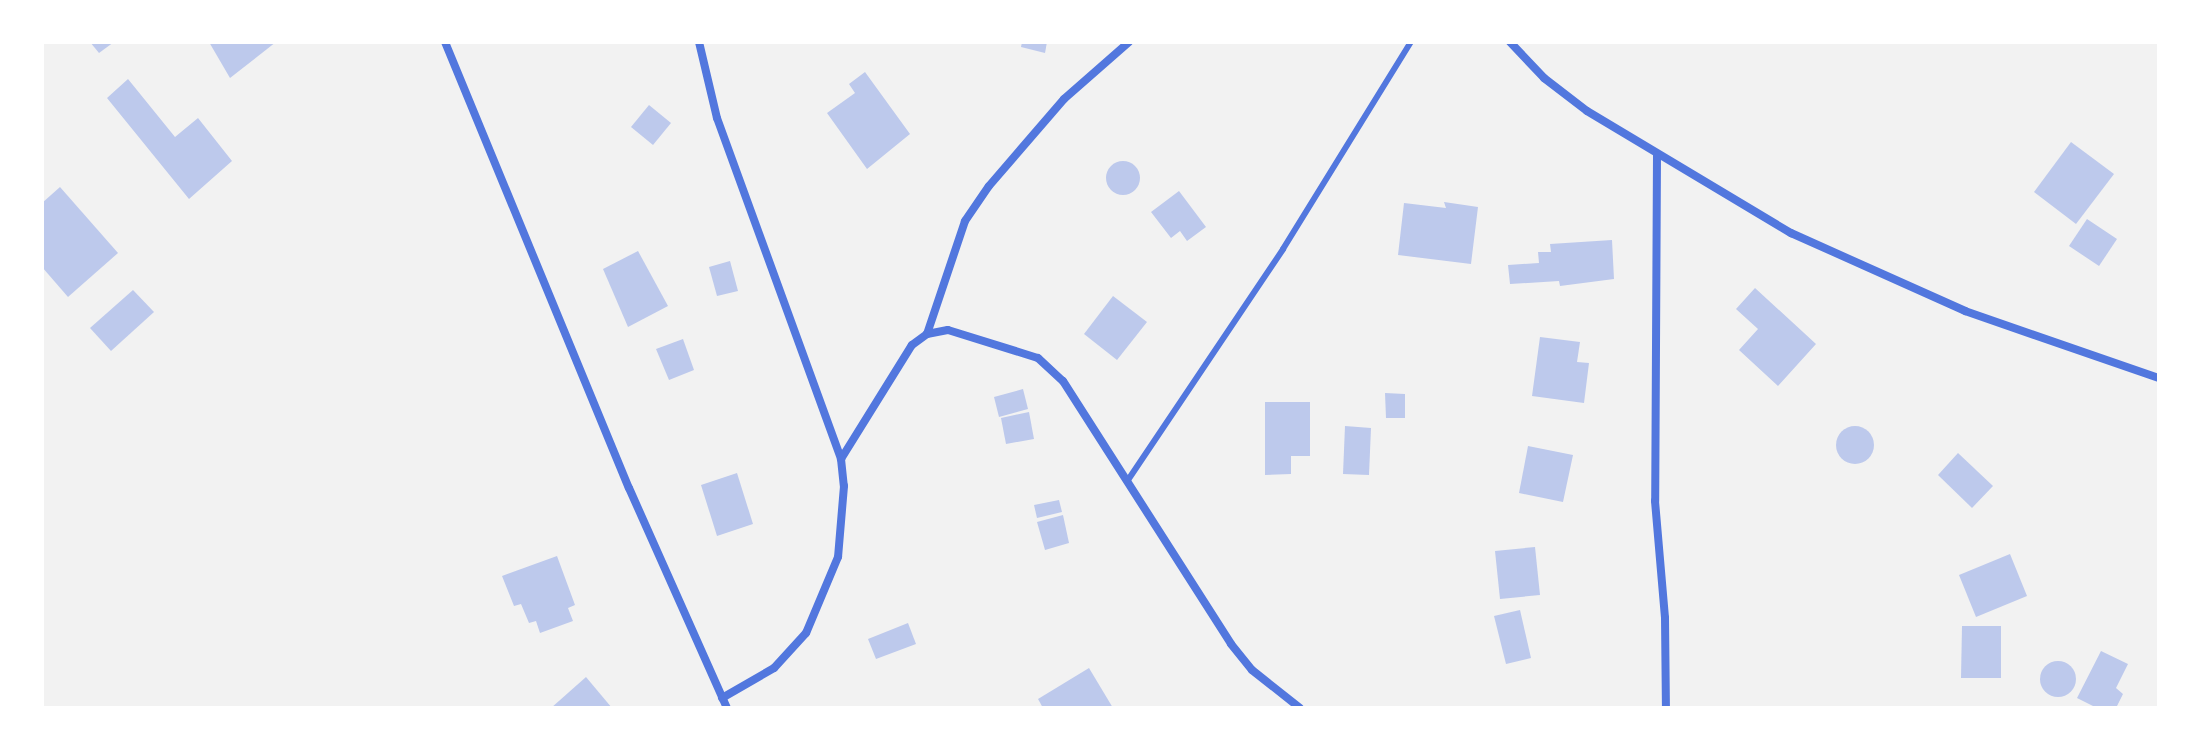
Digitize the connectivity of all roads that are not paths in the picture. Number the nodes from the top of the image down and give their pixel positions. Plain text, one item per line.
1 (445, 42) edge
2 (699, 42) edge
3 (1129, 42) edge
4 (1411, 42) edge
5 (1510, 42) edge
6 (1657, 155) junction
7 (927, 334) junction
8 (2159, 378) edge
9 (841, 459) junction
10 (1128, 480) junction
11 (722, 698) junction
12 (727, 708) edge
13 (1300, 708) edge
14 (1666, 708) edge

1 - 11 street
2 - 9 street
3 - 7 street
4 - 10 lane
5 - 6 street
6 - 8 street
6 - 14 street
7 - 9 street
7 - 10 street
9 - 11 street
10 - 13 street
11 - 12 street

